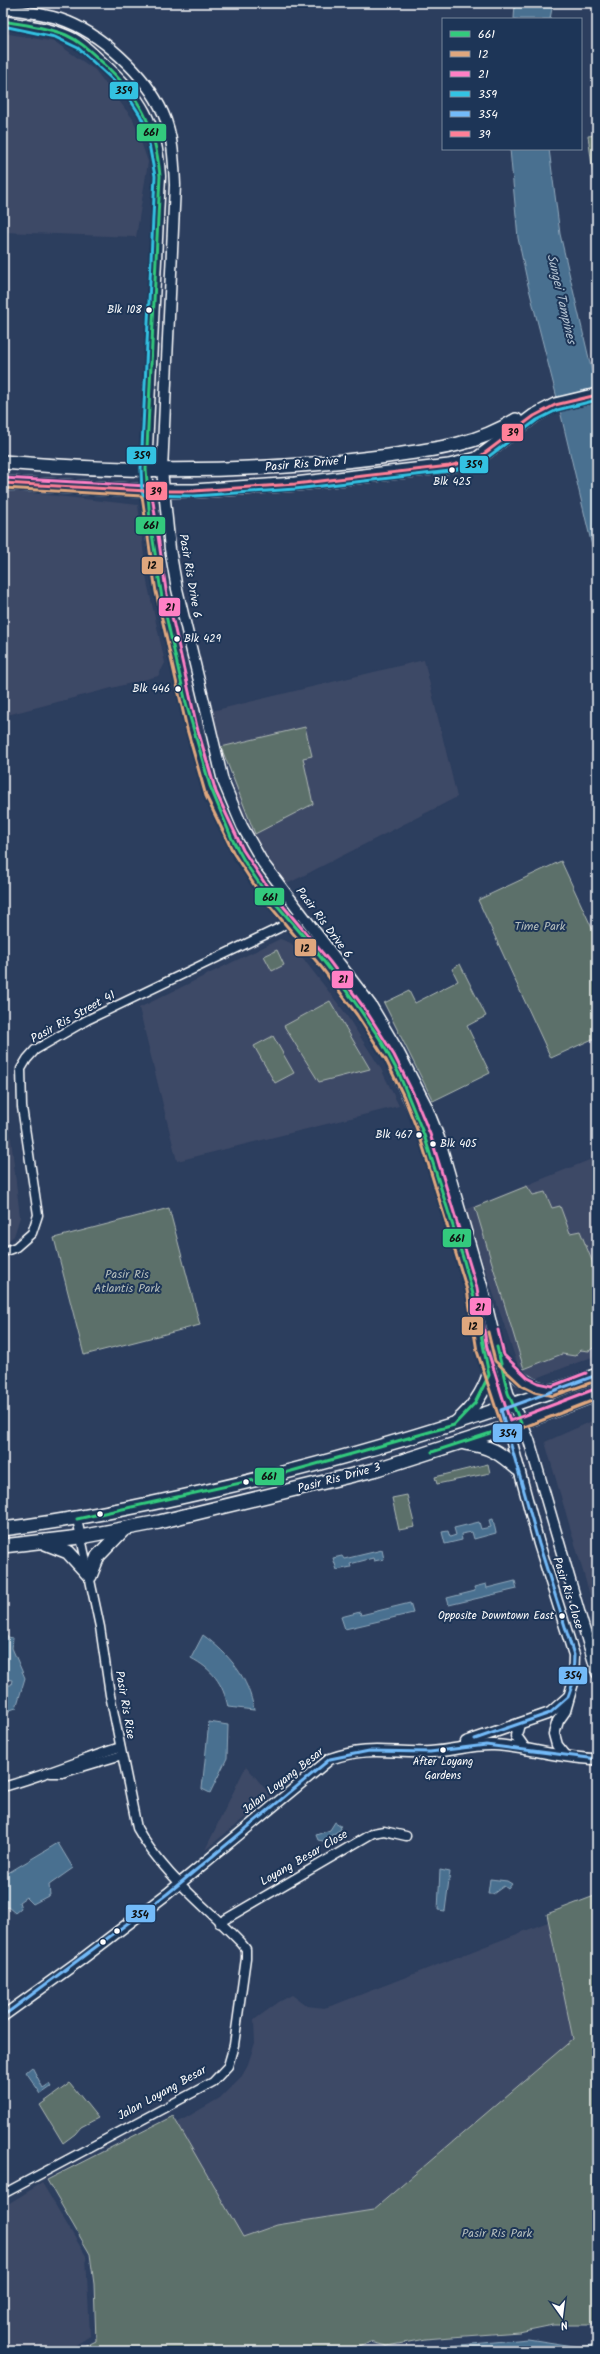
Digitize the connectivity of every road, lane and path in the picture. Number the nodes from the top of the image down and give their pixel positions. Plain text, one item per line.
1 (3, 8) edge
2 (3, 21) edge
3 (597, 389) edge
4 (597, 394) edge
5 (555, 402) junction
6 (3, 462) edge
7 (146, 469) junction
8 (162, 470) junction
9 (3, 483) edge
10 (147, 491) junction
11 (164, 492) junction
12 (300, 914) junction
13 (290, 921) junction
14 (3, 1252) edge
15 (499, 1358) junction
16 (489, 1375) junction
17 (597, 1375) edge
18 (552, 1392) junction
19 (597, 1394) edge
20 (507, 1408) junction
21 (521, 1424) junction
22 (454, 1425) junction
23 (507, 1428) junction
24 (461, 1442) junction
25 (518, 1470) junction
26 (77, 1519) junction
27 (553, 1524) junction
28 (3, 1528) edge
29 (535, 1528) junction
30 (124, 1529) junction
31 (80, 1537) junction
32 (42, 1542) junction
33 (3, 1546) edge
34 (90, 1576) junction
35 (597, 1673) edge
36 (568, 1697) junction
37 (519, 1724) junction
38 (448, 1749) junction
39 (525, 1749) junction
40 (121, 1751) junction
41 (565, 1755) junction
42 (597, 1759) edge
43 (3, 1787) edge
44 (406, 1836) dead end
45 (178, 1883) junction
46 (219, 1923) junction
47 (3, 2016) edge
48 (3, 2194) edge

1 - 8 street, Pasir Ris Drive 6
2 - 7 street, Pasir Ris Drive 6
3 - 5 main road, Pasir Ris Drive 1
4 - 5 main road, Pasir Ris Drive 1
5 - 8 main road, Pasir Ris Drive 1
5 - 11 main road, Pasir Ris Drive 1
6 - 7 main road, Pasir Ris Drive 1
7 - 8 main road, Pasir Ris Drive 1
7 - 10 street, Pasir Ris Drive 6
8 - 11 street, Pasir Ris Drive 6
9 - 10 main road, Pasir Ris Drive 1
10 - 11 main road, Pasir Ris Drive 1
10 - 13 street, Pasir Ris Drive 6
11 - 12 street, Pasir Ris Drive 6
12 - 13 street, Pasir Ris Street 41
12 - 15 street, Pasir Ris Drive 6
13 - 14 street, Pasir Ris Street 41
13 - 16 street, Pasir Ris Drive 6
15 - 18 main road
15 - 20 street, Pasir Ris Drive 6
16 - 20 street, Pasir Ris Drive 6
16 - 22 main road
17 - 18 main road, Pasir Ris Drive 3
18 - 20 main road, Pasir Ris Drive 3
19 - 21 main road, Pasir Ris Drive 3
20 - 21 street, Pasir Ris Drive 6
20 - 22 main road, Pasir Ris Drive 3
20 - 23 street, Pasir Ris Drive 6
21 - 23 main road, Pasir Ris Drive 3
21 - 27 street, Pasir Ris Close
22 - 26 main road, Pasir Ris Drive 3
23 - 24 main road, Pasir Ris Drive 3
23 - 25 street, Pasir Ris Close
24 - 25 main road
24 - 30 main road, Pasir Ris Drive 3
25 - 29 street, Pasir Ris Close
26 - 28 main road, Pasir Ris Drive 3
26 - 31 street, Pasir Ris Rise
27 - 29 street
27 - 35 street, Pasir Ris Close
29 - 36 street, Pasir Ris Close
30 - 31 main road, Pasir Ris Drive 3
30 - 34 main road
31 - 32 main road, Pasir Ris Drive 3
31 - 34 street, Pasir Ris Rise
32 - 33 main road, Pasir Ris Drive 3
32 - 34 main road
34 - 40 street, Pasir Ris Rise
36 - 37 street, Jalan Loyang Besar
36 - 41 street, Pasir Ris Close
37 - 38 street, Jalan Loyang Besar
37 - 39 street
38 - 39 street, Jalan Loyang Besar
38 - 45 street, Jalan Loyang Besar
39 - 41 street, Jalan Loyang Besar
40 - 43 street
40 - 45 street, Pasir Ris Rise
41 - 42 street
44 - 46 street, Loyang Besar Close
45 - 46 street, Jalan Loyang Besar
45 - 47 street, Jalan Loyang Besar
46 - 48 street, Jalan Loyang Besar

